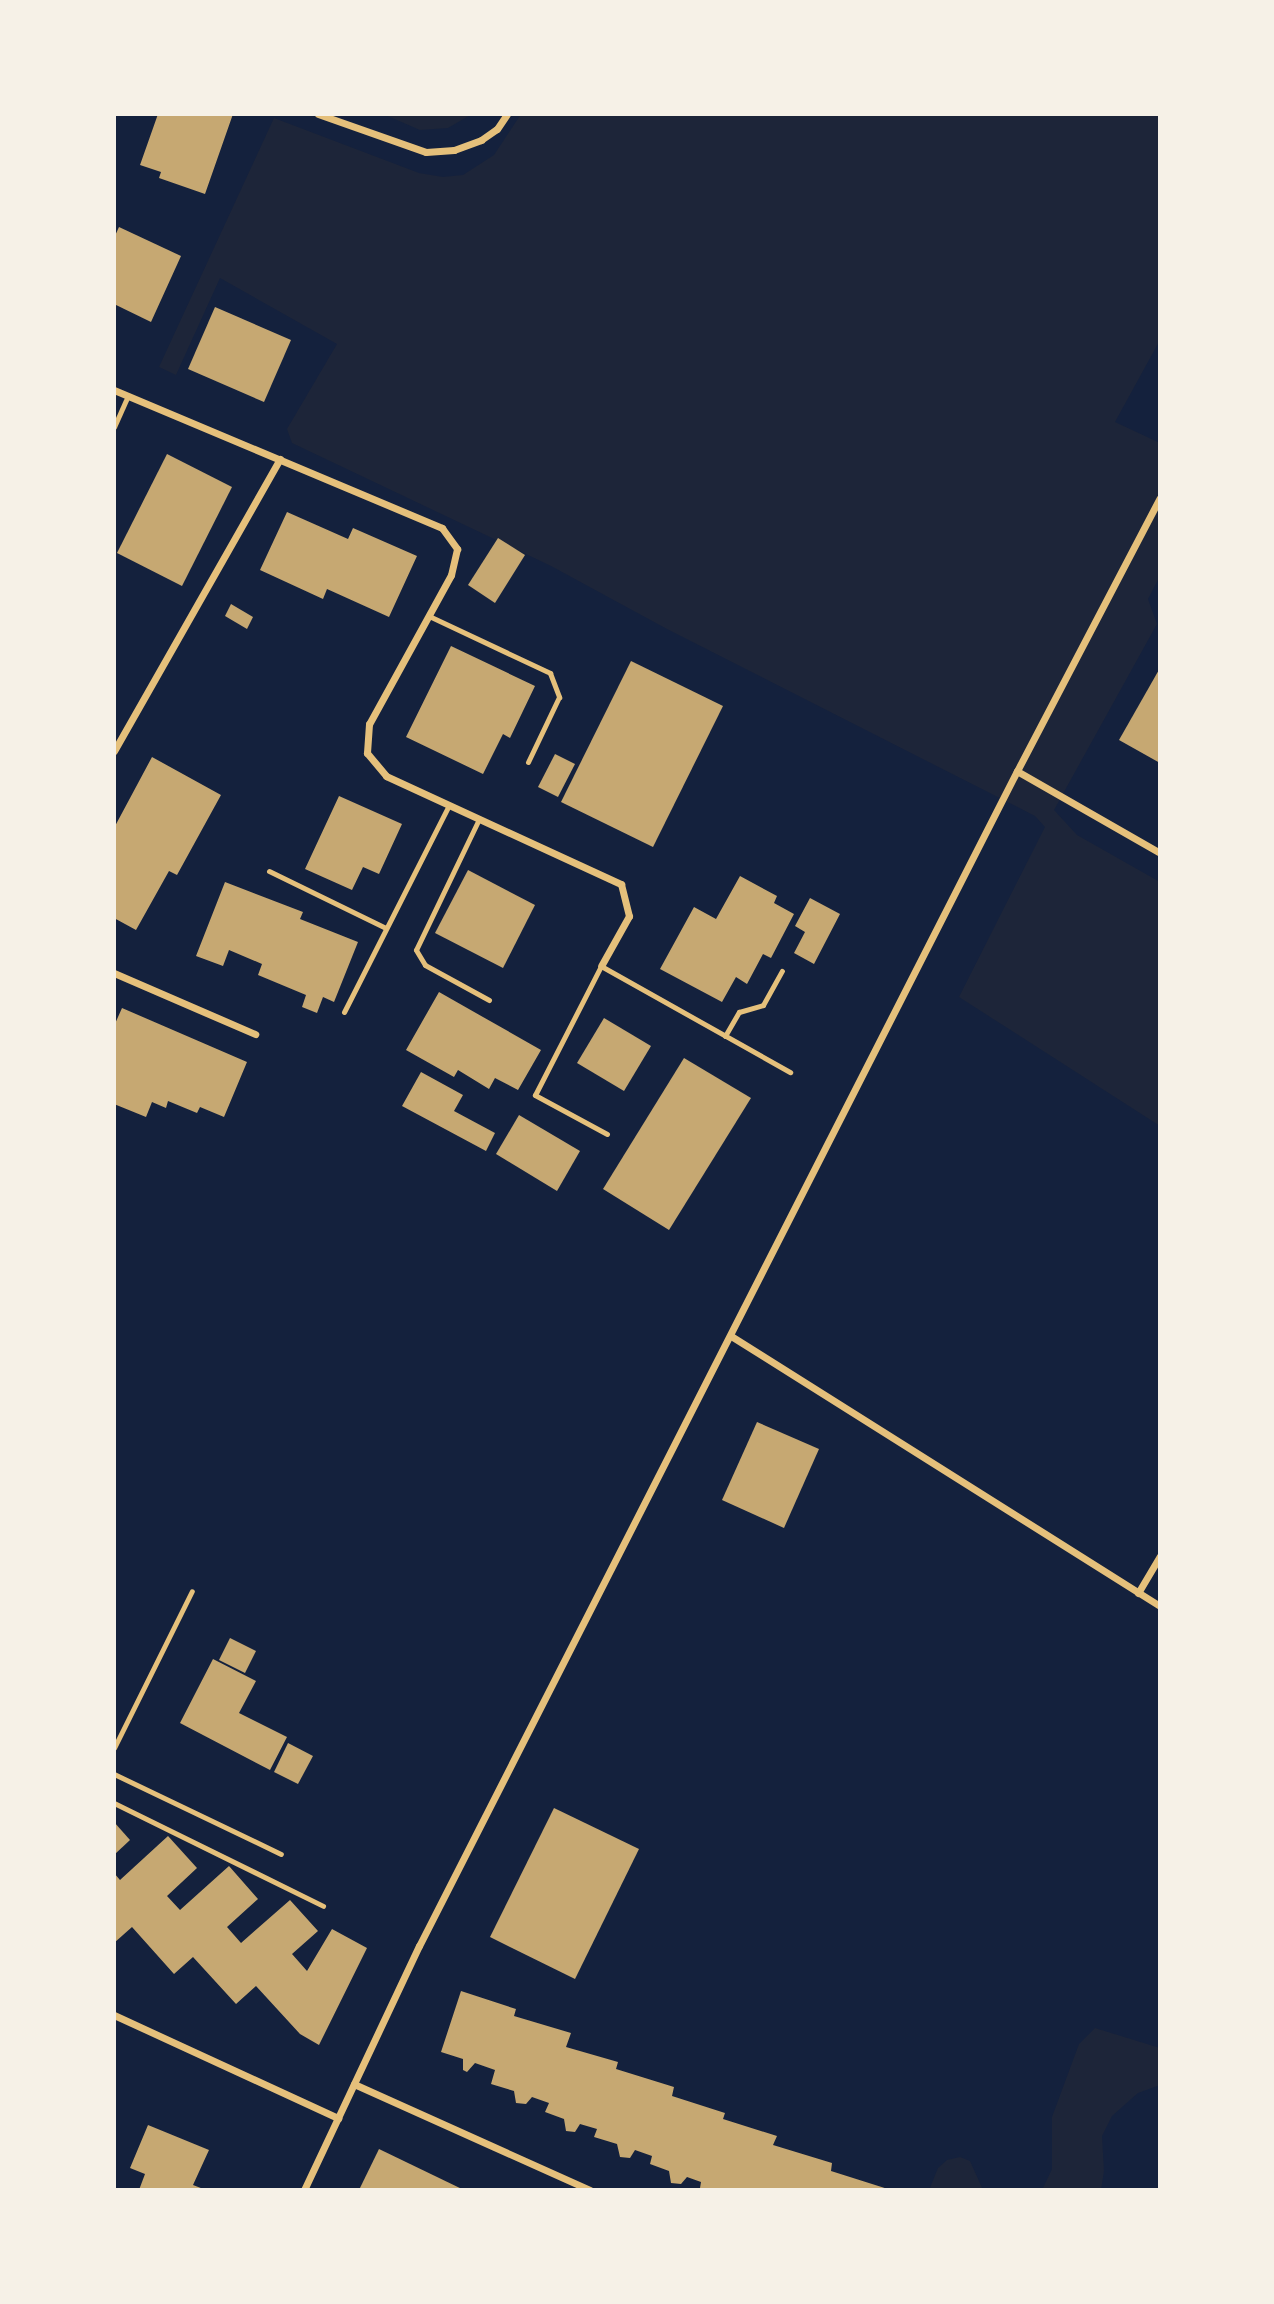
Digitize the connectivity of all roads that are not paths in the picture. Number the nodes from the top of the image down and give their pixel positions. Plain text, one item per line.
1 (318, 114) edge
2 (506, 114) edge
3 (114, 390) edge
4 (128, 396) junction
5 (114, 427) edge
6 (280, 459) junction
7 (1160, 498) edge
8 (429, 616) junction
9 (114, 751) edge
10 (528, 762) dead end
11 (1017, 771) junction
12 (449, 806) junction
13 (479, 819) junction
14 (1160, 853) edge
15 (268, 871) dead end
16 (386, 928) junction
17 (601, 966) junction
18 (782, 971) dead end
19 (114, 973) edge
20 (489, 1000) dead end
21 (344, 1012) dead end
22 (255, 1034) dead end
23 (725, 1036) junction
24 (790, 1072) dead end
25 (607, 1135) dead end
26 (731, 1336) junction
27 (1160, 1556) edge
28 (192, 1591) dead end
29 (1138, 1592) junction
30 (1160, 1606) edge
31 (114, 1748) edge
32 (114, 1774) edge
33 (114, 1804) edge
34 (281, 1854) dead end
35 (323, 1906) dead end
36 (114, 2015) edge
37 (354, 2084) junction
38 (338, 2118) junction
39 (304, 2190) edge
40 (590, 2190) edge

1 - 2 street
3 - 4 street
4 - 5 lane
4 - 6 street
6 - 8 street
6 - 9 street
7 - 11 street
8 - 10 lane
8 - 12 street
11 - 14 street
11 - 26 street
12 - 13 street
12 - 16 lane
13 - 17 street
13 - 20 lane
15 - 16 lane
16 - 21 lane
17 - 23 lane
17 - 25 lane
18 - 23 lane
19 - 22 street
23 - 24 lane
26 - 29 street
26 - 37 street
27 - 29 street
28 - 31 lane
29 - 30 street
32 - 34 lane
33 - 35 lane
36 - 38 street
37 - 38 street
37 - 40 street
38 - 39 street

